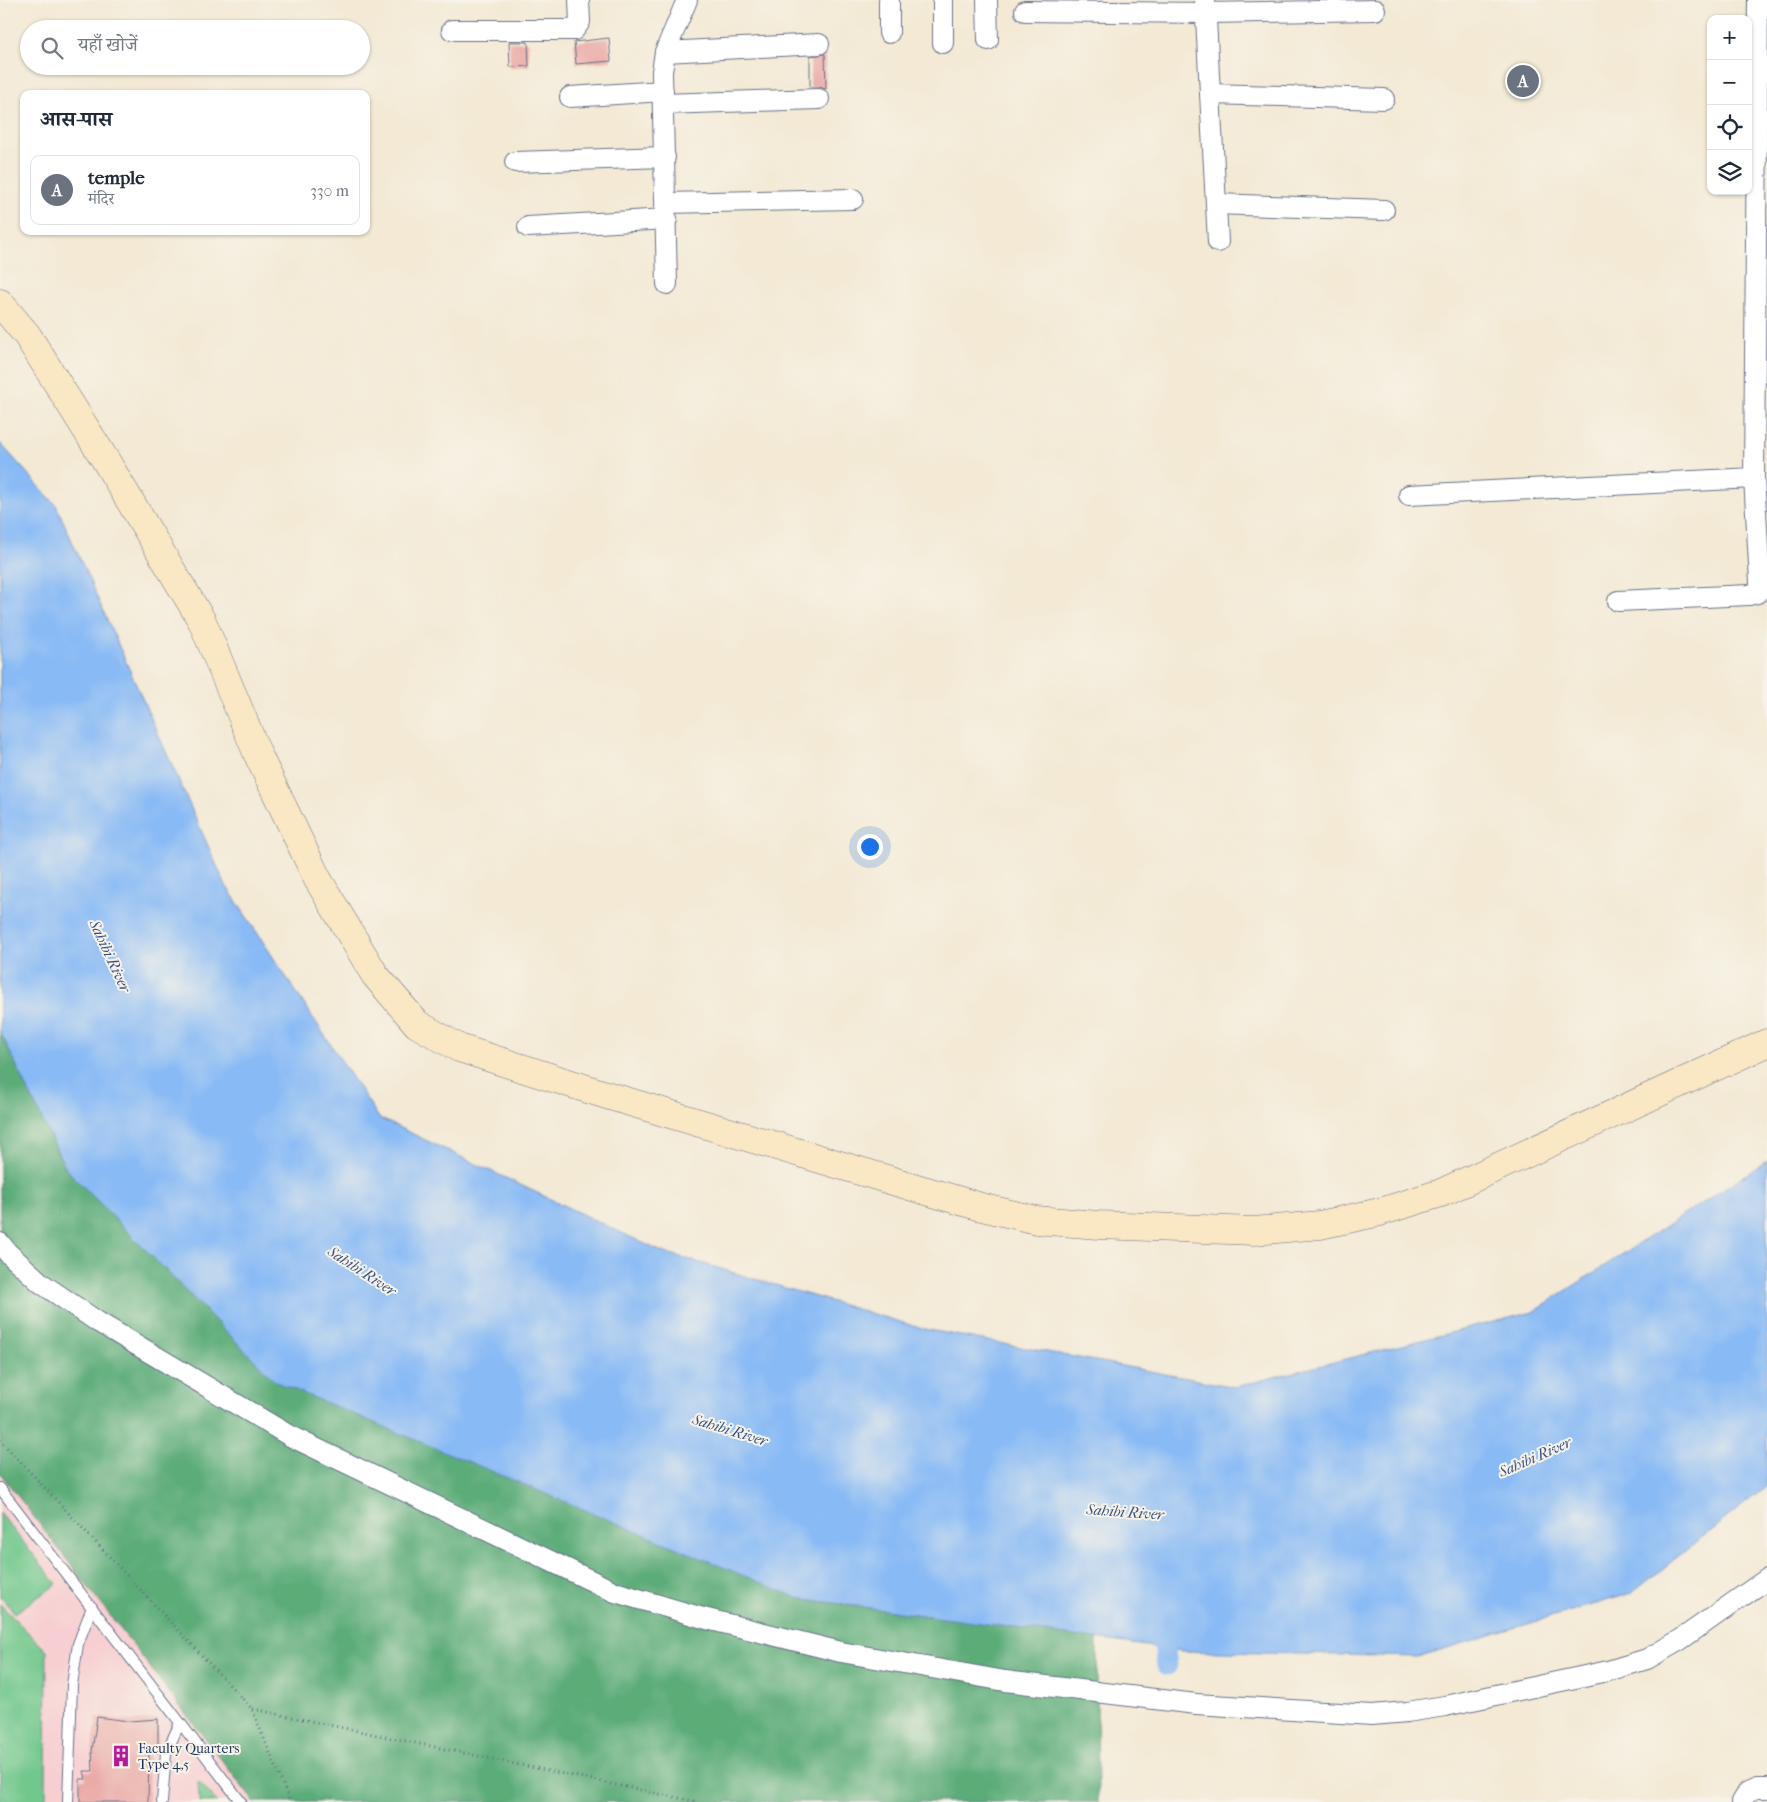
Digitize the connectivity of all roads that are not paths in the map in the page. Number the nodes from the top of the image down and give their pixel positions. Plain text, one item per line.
1 (580, 0) edge
2 (687, 0) edge
3 (888, 0) edge
4 (943, 0) edge
5 (987, 0) edge
6 (1758, 0) edge
7 (1205, 7) edge
8 (1375, 10) dead end
9 (1025, 11) dead end
10 (452, 30) dead end
11 (889, 33) dead end
12 (988, 40) dead end
13 (943, 43) dead end
14 (818, 44) dead end
15 (665, 52) junction
16 (1210, 94) junction
17 (570, 97) dead end
18 (663, 97) junction
19 (1384, 99) dead end
20 (819, 100) dead end
21 (665, 157) junction
22 (514, 162) dead end
23 (853, 199) dead end
24 (1216, 204) junction
25 (1384, 210) dead end
26 (666, 211) junction
27 (528, 226) dead end
28 (1218, 242) dead end
29 (667, 284) dead end
30 (0, 304) edge
31 (1754, 478) junction
32 (1409, 495) dead end
33 (1618, 601) dead end
34 (1767, 1043) edge
35 (0, 1243) edge
36 (0, 1488) edge
37 (1767, 1579) edge
38 (92, 1607) junction
39 (180, 1723) junction
40 (1767, 1788) edge
41 (68, 1802) edge
42 (162, 1802) edge
43 (241, 1802) edge
44 (1742, 1802) edge

1 - 10 street
2 - 15 street
3 - 11 street
4 - 13 street
5 - 12 street
6 - 31 street
7 - 8 street
7 - 9 street
7 - 16 street
14 - 15 street
15 - 18 street
16 - 19 street
16 - 24 street
17 - 18 street
18 - 20 street
18 - 21 street
21 - 22 street
21 - 26 street
23 - 26 street
24 - 25 street
24 - 28 street
26 - 27 street
26 - 29 street
30 - 34 street
31 - 32 street
31 - 33 street
35 - 37 street
36 - 38 lane
38 - 39 lane
38 - 41 lane
39 - 42 lane
39 - 43 lane
40 - 44 street

